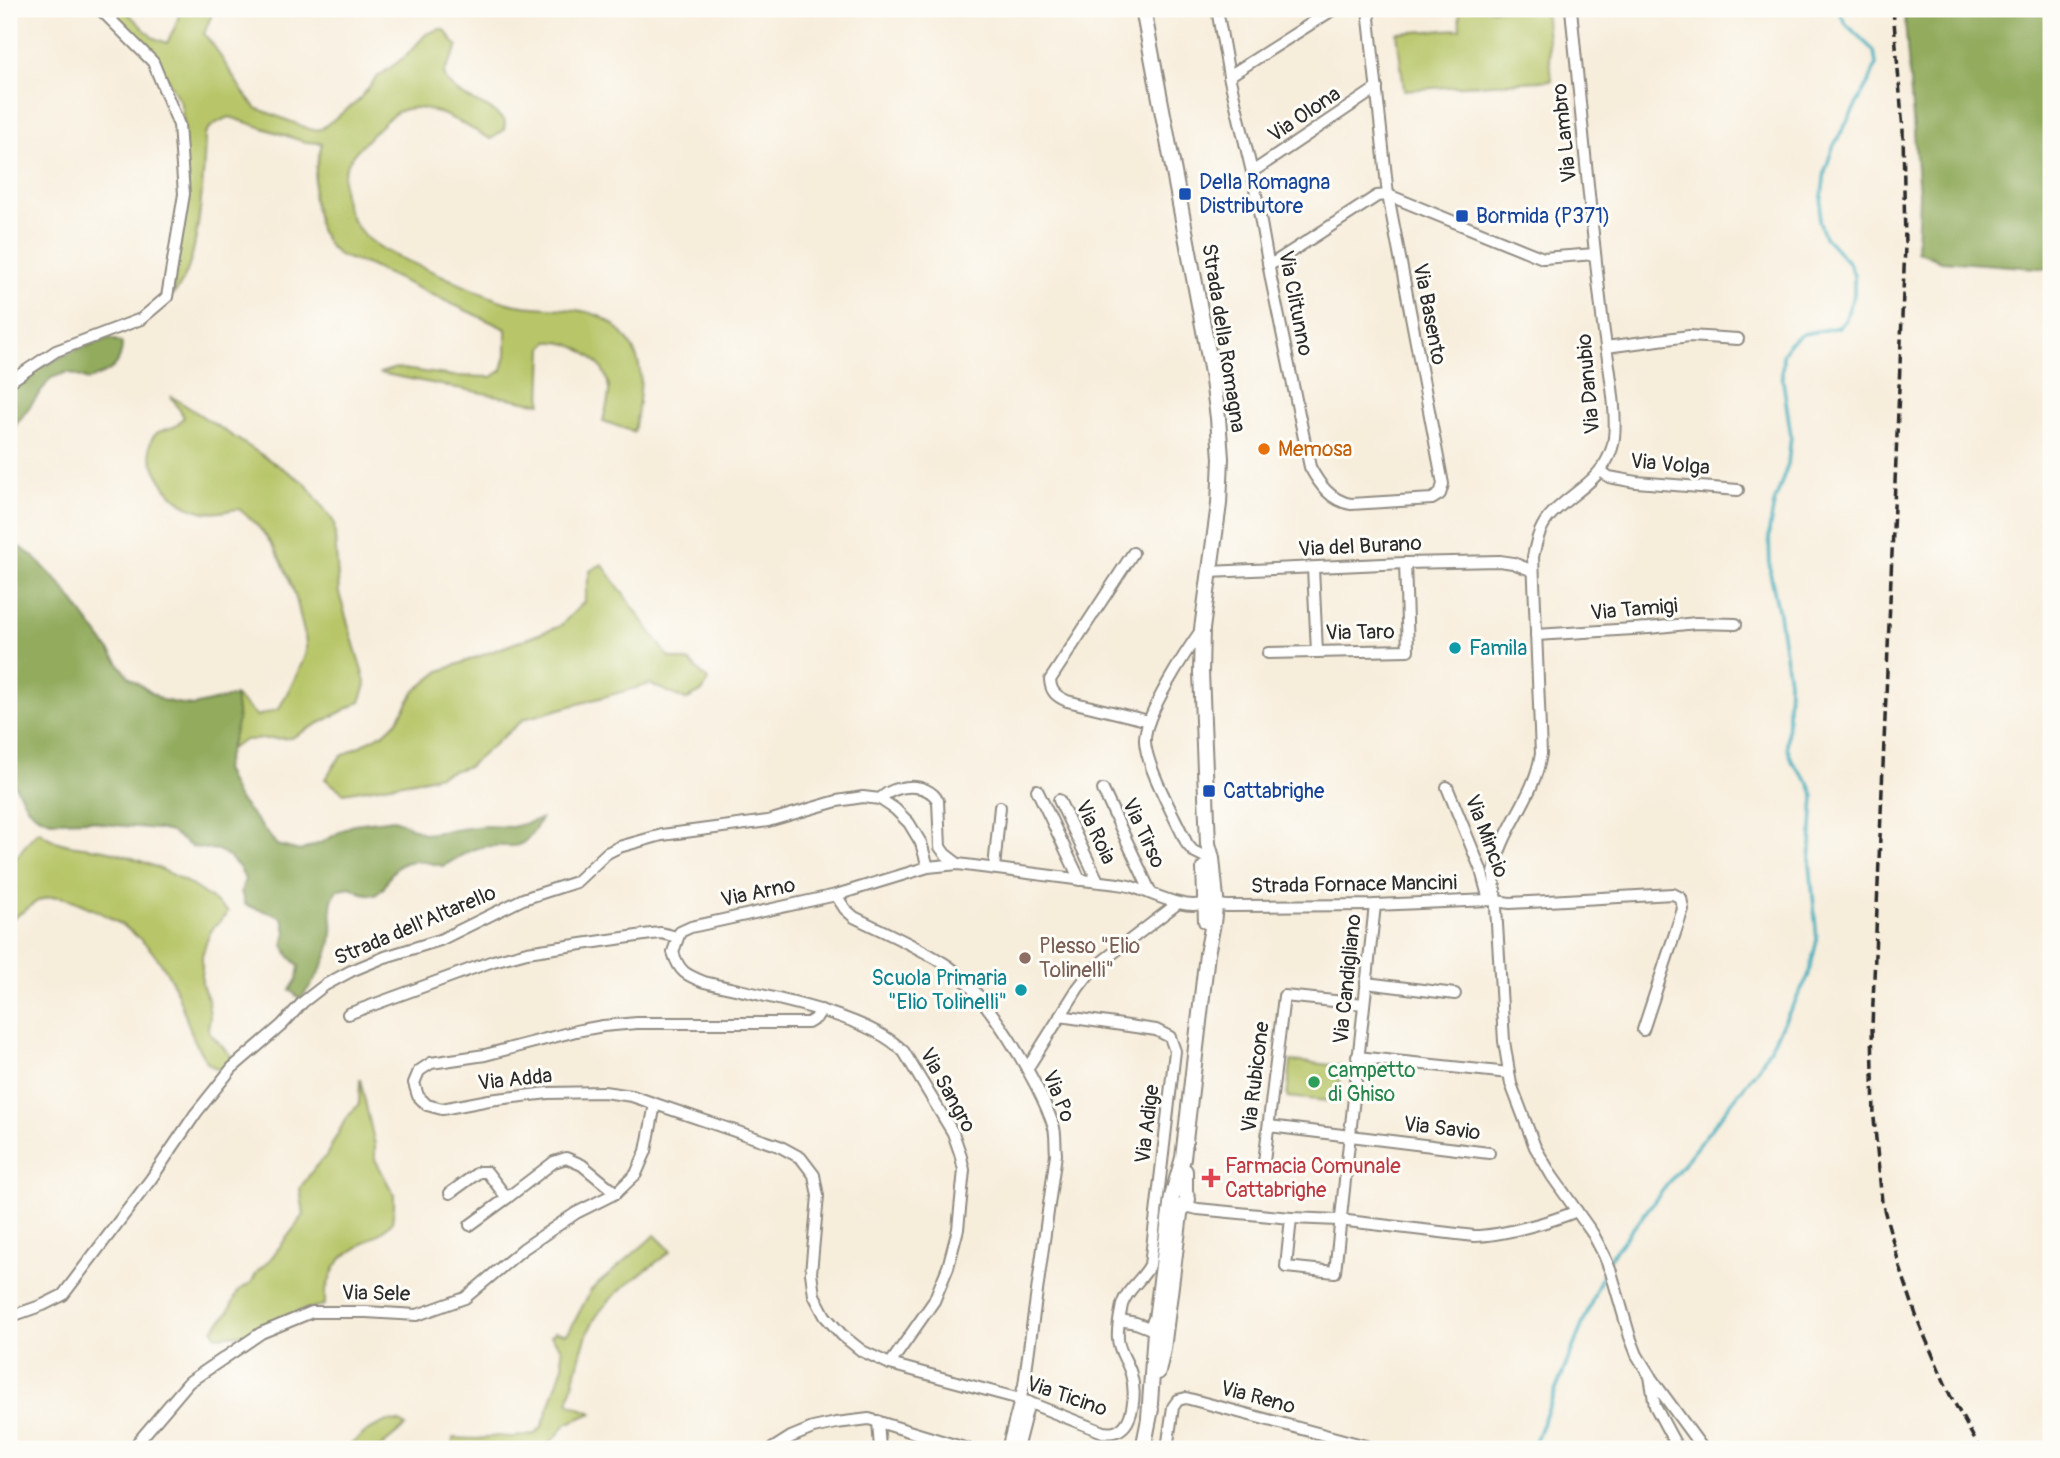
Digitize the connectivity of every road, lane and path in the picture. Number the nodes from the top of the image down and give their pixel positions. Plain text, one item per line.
1 (100, 9) edge
2 (1143, 9) edge
3 (1217, 9) edge
4 (1334, 9) edge
5 (1368, 9) edge
6 (1571, 9) edge
7 (1229, 76) junction
8 (1377, 88) junction
9 (1252, 172) junction
10 (1388, 195) junction
11 (1595, 254) junction
12 (1268, 263) junction
13 (1738, 339) dead end
14 (1606, 347) junction
15 (9, 382) edge
16 (1601, 471) junction
17 (1318, 481) joint
18 (1738, 490) dead end
19 (1133, 553) dead end
20 (1533, 557) junction
21 (1405, 563) junction
22 (1513, 563) junction
23 (1313, 568) junction
24 (1533, 571) junction
25 (1209, 572) junction
26 (1736, 624) dead end
27 (1202, 629) junction
28 (1536, 635) junction
29 (1317, 652) junction
30 (1268, 653) dead end
31 (1149, 721) junction
32 (1447, 787) dead end
33 (1037, 790) dead end
34 (1103, 790) dead end
35 (880, 799) junction
36 (1059, 800) dead end
37 (1000, 807) dead end
38 (1206, 851) junction
39 (958, 864) junction
40 (928, 867) junction
41 (994, 869) junction
42 (1080, 880) junction
43 (1098, 881) junction
44 (1151, 892) junction
45 (836, 895) junction
46 (1209, 901) junction
47 (1492, 901) junction
48 (1180, 904) junction
49 (1375, 905) junction
50 (677, 937) junction
51 (1366, 983) junction
52 (1455, 994) dead end
53 (1364, 1004) junction
54 (821, 1010) junction
55 (348, 1014) dead end
56 (1060, 1016) junction
57 (1643, 1030) dead end
58 (1357, 1057) junction
59 (1027, 1069) junction
60 (1509, 1073) junction
61 (655, 1104) junction
62 (1269, 1125) junction
63 (1349, 1136) junction
64 (1489, 1153) dead end
65 (1264, 1162) dead end
66 (450, 1193) dead end
67 (616, 1193) junction
68 (507, 1198) junction
69 (1181, 1199) junction
70 (1577, 1211) junction
71 (1291, 1218) junction
72 (1339, 1220) junction
73 (470, 1225) dead end
74 (9, 1317) edge
75 (1120, 1320) junction
76 (1158, 1326) junction
77 (890, 1364) junction
78 (1650, 1376) junction
79 (1024, 1401) junction
80 (878, 1421) junction
81 (930, 1443) edge
82 (132, 1449) edge
83 (772, 1449) edge
84 (880, 1449) edge
85 (968, 1449) edge
86 (1007, 1449) edge
87 (1017, 1449) edge
88 (1143, 1449) edge
89 (1167, 1449) edge
90 (1377, 1449) edge
91 (1678, 1449) edge
92 (1703, 1449) edge

1 - 15 street
2 - 25 main road, Strada della Romagna
3 - 7 street, Via Clitunno
4 - 7 street
5 - 8 street, Via Basento
6 - 11 street, Via Lambro
7 - 9 street, Via Clitunno
8 - 9 street, Via Olona
8 - 10 street, Via Basento
9 - 12 street, Via Clitunno
10 - 11 street
10 - 12 street
10 - 17 street, Via Basento
11 - 14 street, Via Danubio
12 - 17 street, Via Clitunno
13 - 14 street
14 - 16 street, Via Danubio
16 - 18 street, Via Volga
16 - 20 street, Via Danubio
19 - 31 street
20 - 22 street
20 - 24 street, Via Danubio
21 - 22 street, Via del Burano
21 - 23 street, Via del Burano
21 - 29 street, Via Taro
22 - 24 street
23 - 25 street, Via del Burano
23 - 29 street
24 - 28 street, Via Danubio
25 - 27 main road, Strada della Romagna
26 - 28 street, Via Tamigi
27 - 31 street
27 - 38 main road, Strada della Romagna
28 - 47 street, Via Danubio
29 - 30 street, Via Taro
31 - 38 street
32 - 47 street, Via Mincio
33 - 42 street
34 - 44 street, Via Tirso
35 - 39 street, Strada dell'Altarello
35 - 40 street
35 - 74 street, Strada dell'Altarello
36 - 43 street, Via Roia
37 - 41 street
38 - 46 main road, Strada della Romagna
39 - 40 street, Via Arno
39 - 41 street, Via Arno
40 - 45 street, Via Arno
41 - 42 street, Via Arno
42 - 43 street, Via Arno
43 - 44 street, Via Arno
44 - 48 street, Via Arno
45 - 50 street, Via Arno
45 - 59 street, Via Po
46 - 48 street
46 - 49 street, Strada Fornace Mancini
46 - 69 main road, Strada della Romagna
47 - 49 street, Strada Fornace Mancini
47 - 57 street, Strada Fornace Mancini
47 - 60 street
48 - 56 street
49 - 51 street, Via Candigliano
50 - 54 street, Via Sangro
50 - 55 street, Via Arno
51 - 52 street
51 - 53 street, Via Candigliano
53 - 58 street, Via Candigliano
53 - 62 street, Via Rubicone
54 - 61 street, Via Adda
54 - 77 street, Via Sangro
56 - 59 street
56 - 75 street, Via Adige
58 - 60 street
58 - 63 street, Via Candigliano
59 - 79 street, Via Po
60 - 70 street
61 - 67 street, Via Sele
61 - 77 street, Via Adda
62 - 63 street, Via Savio
62 - 65 street, Via Rubicone
63 - 64 street, Via Savio
63 - 72 street, Via Candigliano
66 - 68 street
67 - 68 street
67 - 82 street, Via Sele
68 - 73 street
69 - 71 street
69 - 76 main road, Strada della Romagna
70 - 72 street
70 - 78 street
71 - 72 street
71 - 72 street, Via Candigliano
75 - 76 street
75 - 79 street, Via Ticino
76 - 88 main road, Strada della Romagna
77 - 79 street, Via Ticino
78 - 91 street
78 - 92 street
79 - 86 street
79 - 87 street
80 - 81 street
80 - 83 street
80 - 84 street
81 - 85 street
89 - 90 street, Via Reno

